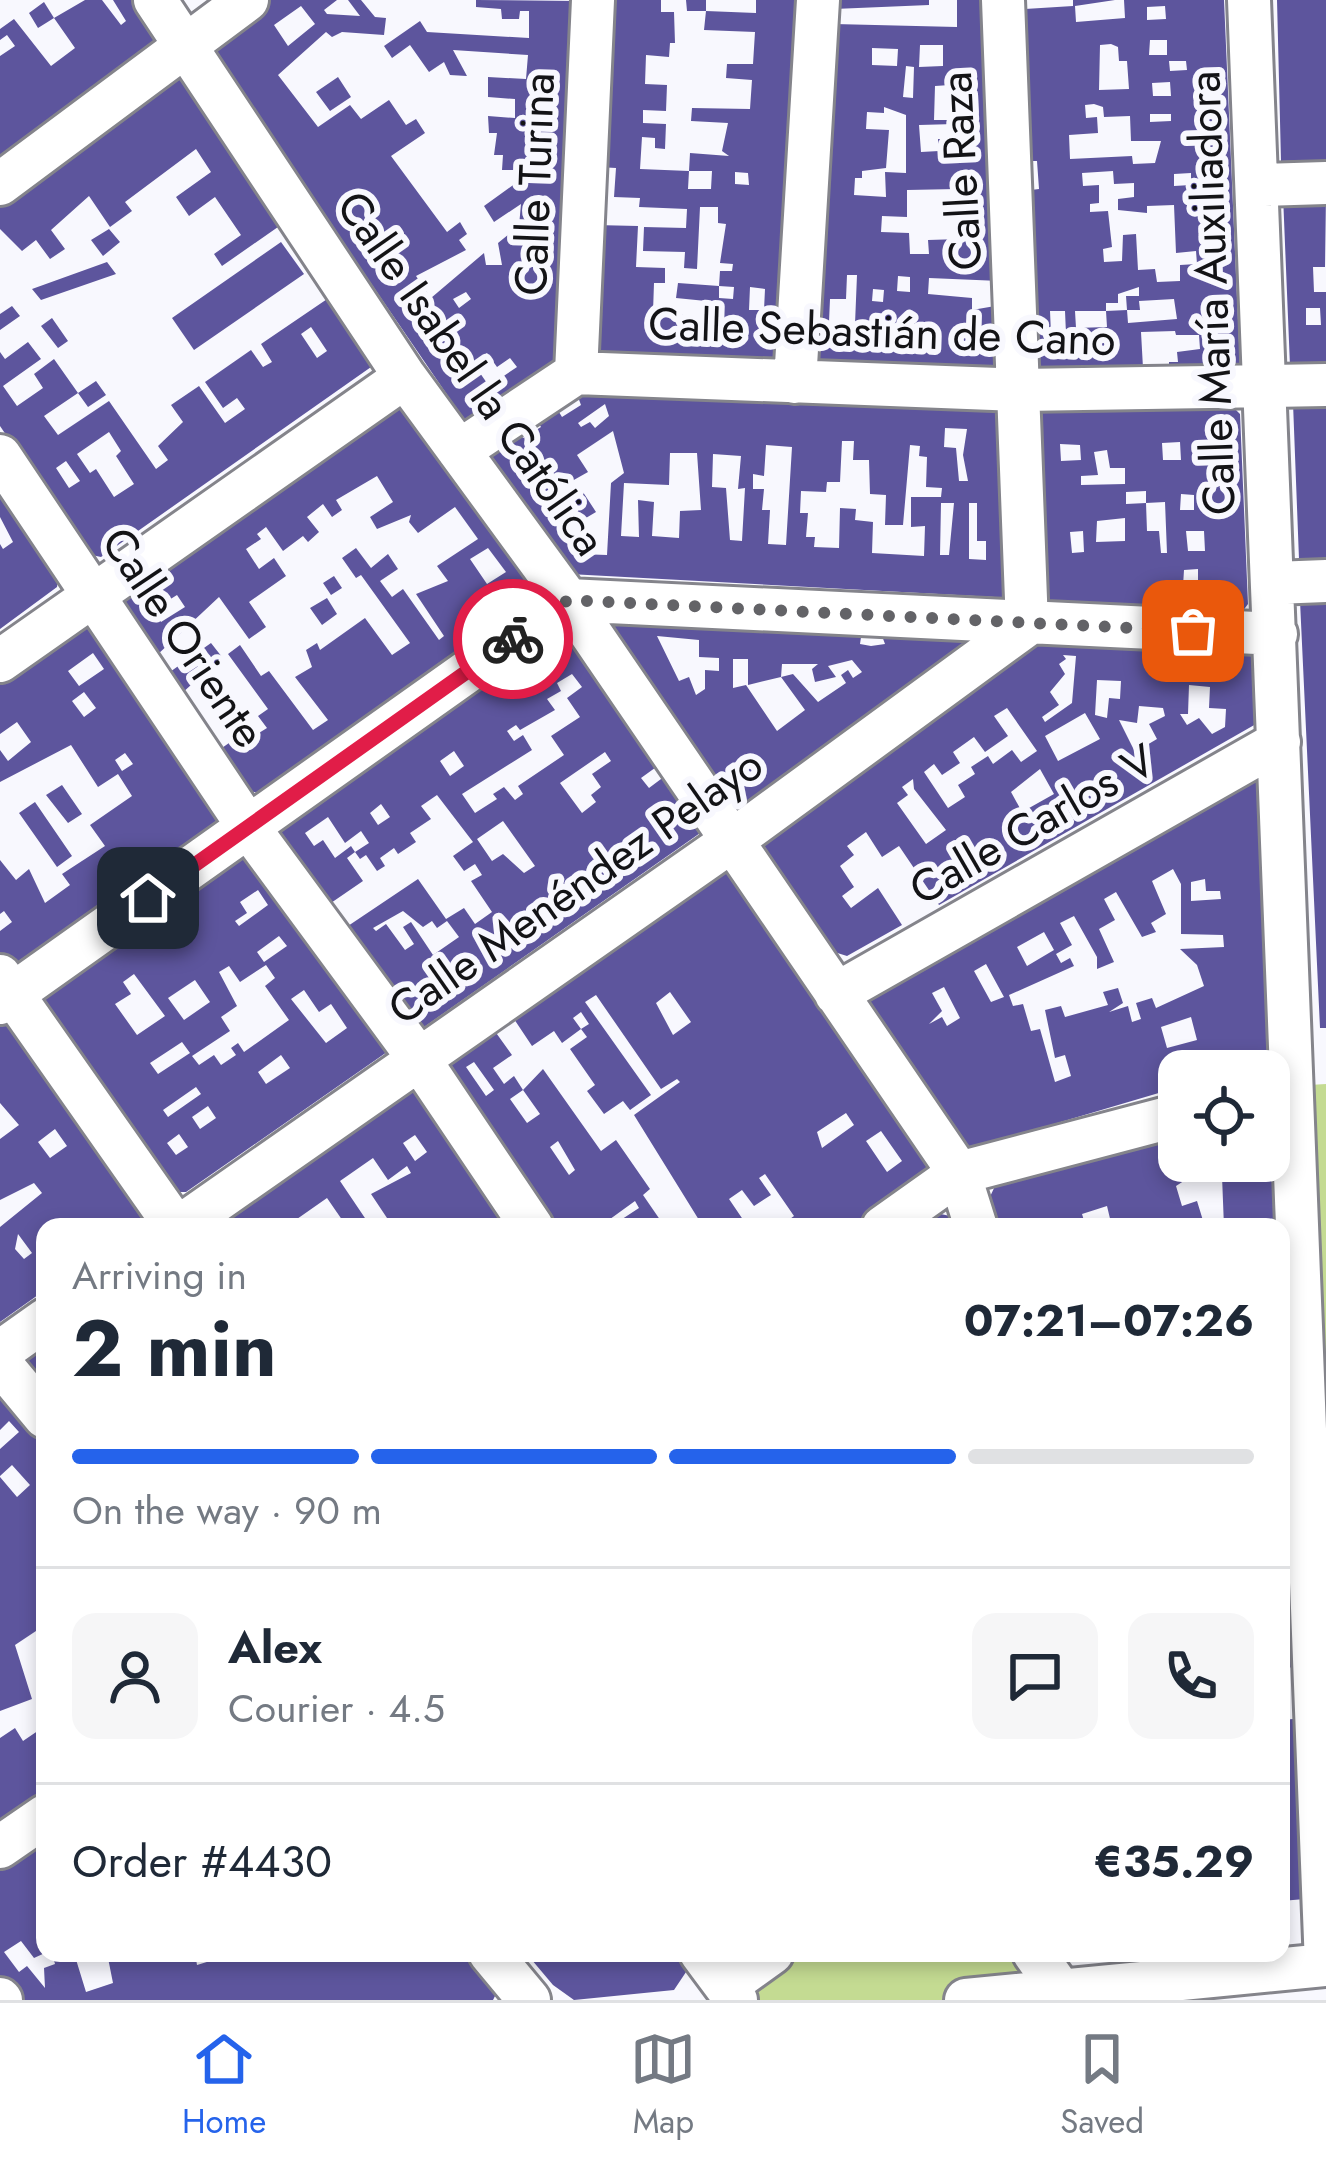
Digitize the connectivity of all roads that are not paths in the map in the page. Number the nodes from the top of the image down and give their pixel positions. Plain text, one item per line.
1 (155, 0) edge
2 (247, 0) edge
3 (592, 0) edge
4 (818, 0) edge
5 (1004, 0) edge
6 (1249, 0) edge
7 (186, 44) junction
8 (1326, 183) edge
9 (0, 184) edge
10 (1258, 185) junction
11 (576, 373) junction
12 (405, 377) junction
13 (795, 382) junction
14 (1326, 385) edge
15 (1266, 386) junction
16 (1021, 390) junction
17 (459, 451) junction
18 (0, 456) edge
19 (1326, 580) edge
20 (1274, 583) junction
21 (94, 592) junction
22 (568, 600) junction
23 (1028, 625) junction
24 (1276, 634) junction
25 (0, 661) edge
26 (1279, 742) junction
27 (249, 828) junction
28 (733, 840) junction
29 (4, 991) edge
30 (836, 994) junction
31 (419, 1059) junction
32 (1296, 1087) edge
33 (1158, 1121) edge
34 (959, 1173) junction
35 (170, 1218) edge
36 (190, 1218) edge
37 (526, 1218) edge
38 (896, 1218) edge
39 (973, 1218) edge
40 (36, 1326) edge
41 (0, 1352) edge
42 (0, 1363) edge
43 (36, 1406) edge
44 (1298, 1692) edge
45 (36, 1822) edge
46 (0, 1847) edge
47 (498, 1962) edge
48 (753, 1962) edge
49 (1041, 1962) edge
50 (1326, 1965) edge
51 (720, 1978) edge
52 (1226, 1987) edge
53 (1061, 1990) junction
54 (530, 2000) edge
55 (966, 2000) edge

1 - 7 street, Calle Isabel la Católica
2 - 7 street
3 - 11 street, Calle Turina
4 - 13 street
5 - 16 street, Calle Raza
6 - 10 street, Calle María Auxiliadora
7 - 9 street
7 - 12 street, Calle Isabel la Católica
8 - 10 street
10 - 15 street, Calle María Auxiliadora
11 - 13 street, Calle Sebastián de Cano
11 - 17 street
12 - 17 street, Calle Isabel la Católica
12 - 21 street
13 - 16 street, Calle Sebastián de Cano
14 - 15 street, Calle Sebastián de Cano
15 - 16 street, Calle Sebastián de Cano
15 - 20 street, Calle María Auxiliadora
16 - 23 street, Calle Raza
17 - 22 street, Calle Isabel la Católica
18 - 21 street, Calle Oriente
19 - 20 street
20 - 24 street, Calle María Auxiliadora
21 - 25 street
21 - 27 street, Calle Oriente
22 - 23 street
22 - 27 street
22 - 28 street, Calle Isabel la Católica
23 - 24 street
23 - 28 street, Calle Menéndez Pelayo
24 - 26 street, Calle María Auxiliadora
26 - 30 street, Calle Carlos V
26 - 32 street, Calle María Auxiliadora
27 - 29 street
27 - 31 street, Calle Oriente
28 - 30 street, Calle Isabel la Católica
28 - 31 street, Calle Menéndez Pelayo
29 - 35 street
30 - 34 street, Calle Isabel la Católica
31 - 36 street, Calle Menéndez Pelayo
31 - 37 street, Calle Oriente
32 - 44 street, Calle María Auxiliadora
33 - 34 street
34 - 38 street
34 - 39 street, Calle Isabel la Católica
40 - 41 street
42 - 43 street
44 - 50 street, Calle María Auxiliadora
45 - 46 street
47 - 54 street
48 - 51 street
49 - 53 street
50 - 52 street
52 - 53 street
53 - 55 street

